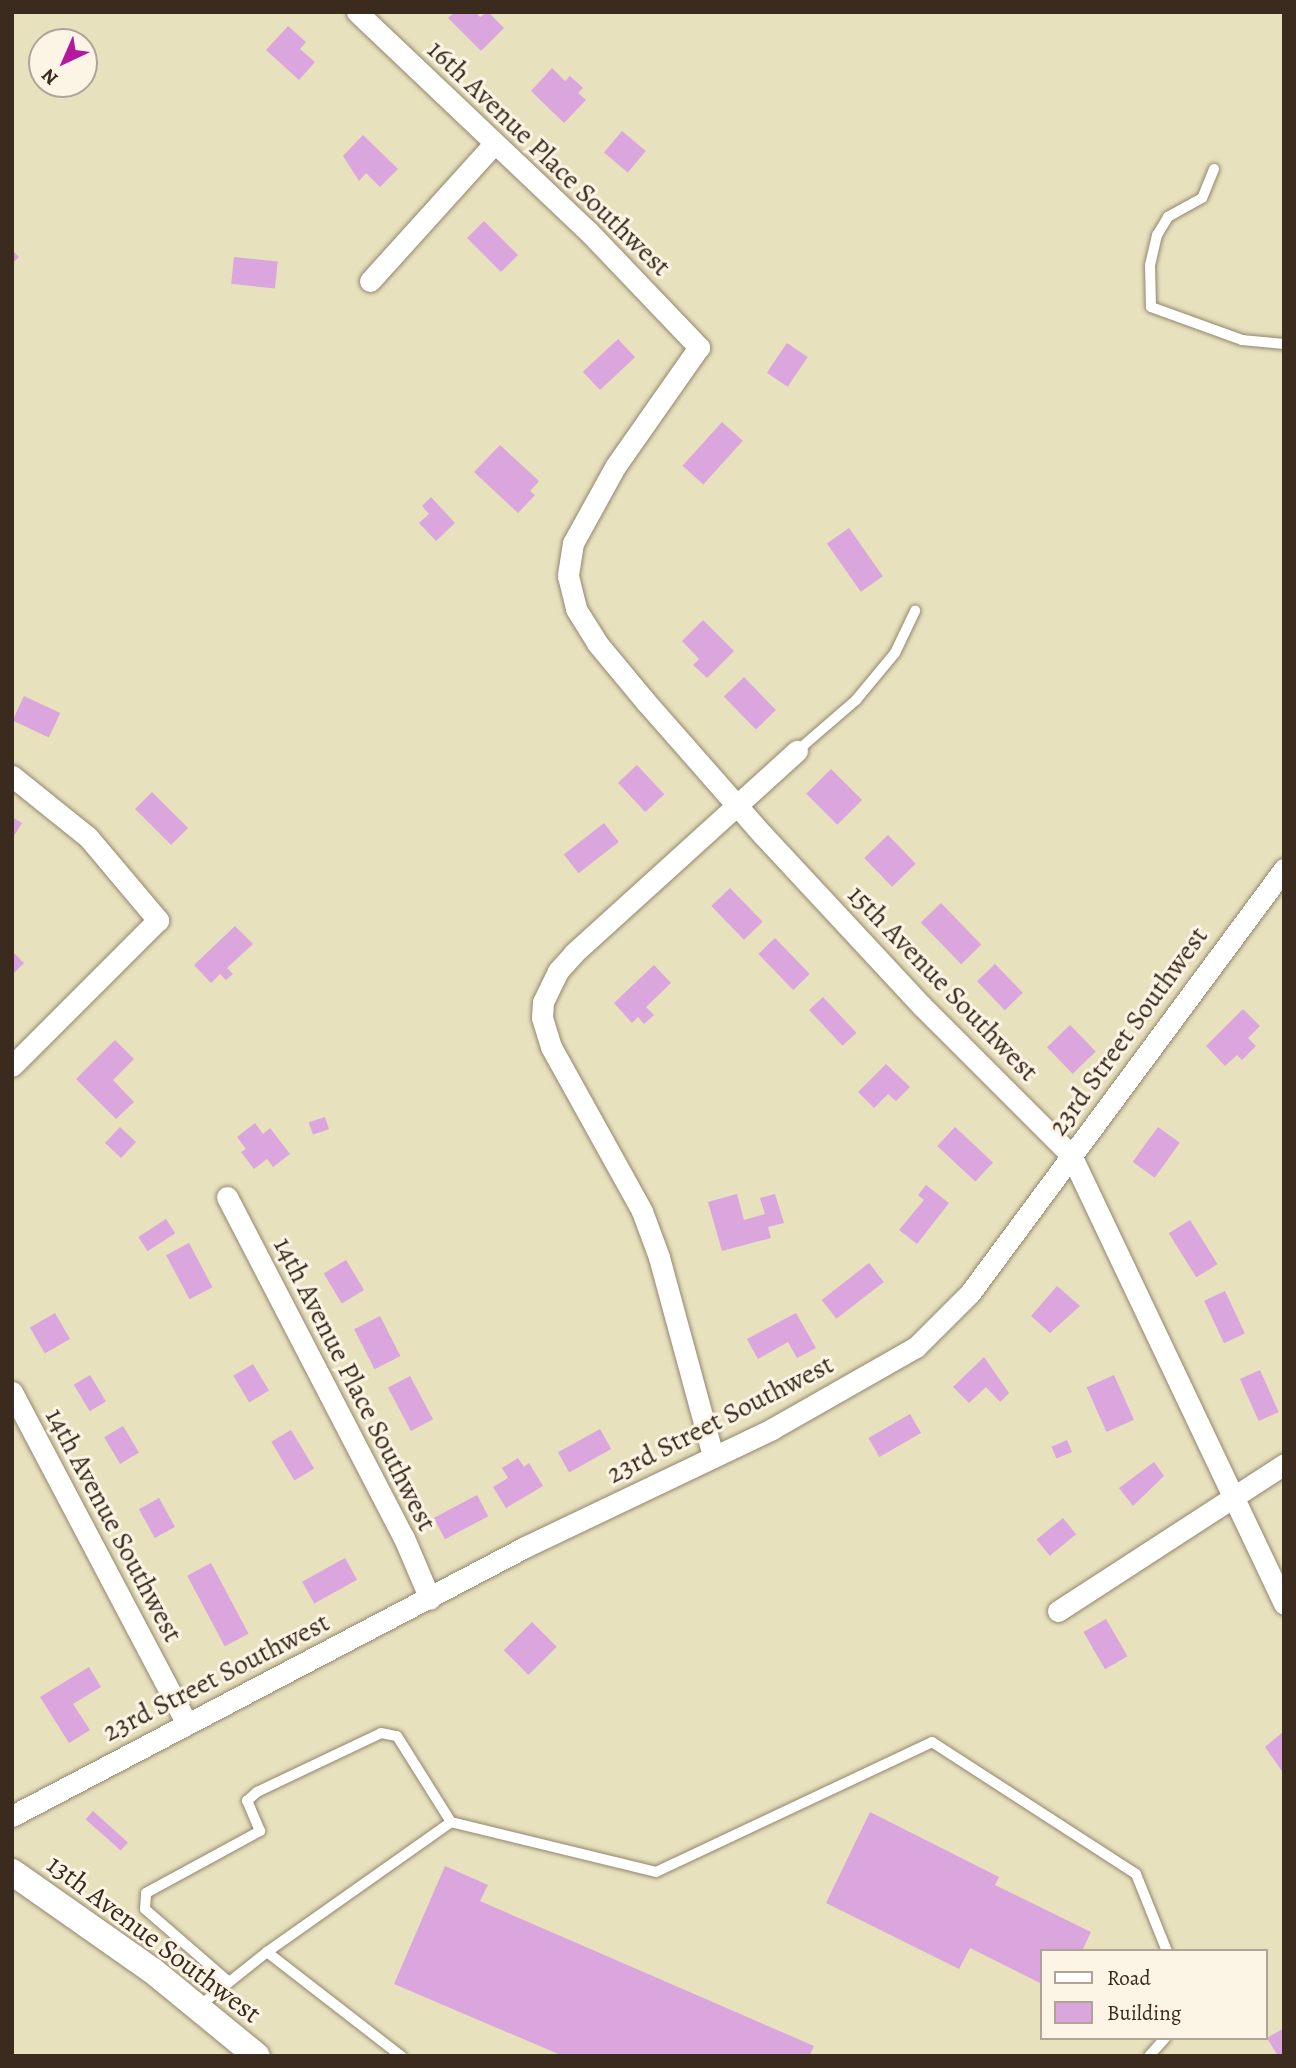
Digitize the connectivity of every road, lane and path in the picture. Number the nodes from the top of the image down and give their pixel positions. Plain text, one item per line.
1 (357, 12) edge
2 (494, 144) junction
3 (1214, 169) dead end
4 (369, 281) dead end
5 (1284, 344) edge
6 (570, 593) joint
7 (915, 611) dead end
8 (797, 751) joint
9 (12, 776) edge
10 (739, 807) junction
11 (1284, 869) edge
12 (12, 1066) edge
13 (1071, 1156) junction
14 (227, 1197) dead end
15 (12, 1392) edge
16 (713, 1456) junction
17 (1284, 1464) edge
18 (1231, 1495) junction
19 (430, 1599) junction
20 (1284, 1604) edge
21 (1058, 1611) dead end
22 (186, 1722) junction
23 (12, 1816) edge
24 (452, 1822) junction
25 (12, 1872) edge
26 (1166, 1949) edge
27 (267, 1952) junction
28 (229, 1982) junction
29 (198, 2007) junction
30 (1163, 2040) edge
31 (257, 2056) edge
32 (401, 2056) edge
33 (1149, 2056) edge

1 - 2 street, 16th Avenue Place Southwest
2 - 4 street
2 - 6 street, 16th Avenue Place Southwest
3 - 5 lane
6 - 10 street, 15th Avenue Southwest
7 - 8 lane
8 - 10 street
9 - 12 street
10 - 13 street, 15th Avenue Southwest
10 - 16 street
11 - 13 street, 23rd Street Southwest
13 - 16 street, 23rd Street Southwest
13 - 18 street, 15th Avenue Southwest
14 - 19 street, 14th Avenue Place Southwest
15 - 22 street, 14th Avenue Southwest
16 - 19 street, 23rd Street Southwest
17 - 18 street
18 - 20 street, 15th Avenue Southwest
18 - 21 street
19 - 22 street, 23rd Street Southwest
22 - 23 street, 23rd Street Southwest
24 - 26 lane
24 - 27 lane
24 - 28 lane
25 - 29 street, 13th Avenue Southwest
27 - 28 lane
27 - 32 lane
28 - 29 lane
29 - 31 street, 13th Avenue Southwest
30 - 33 lane

